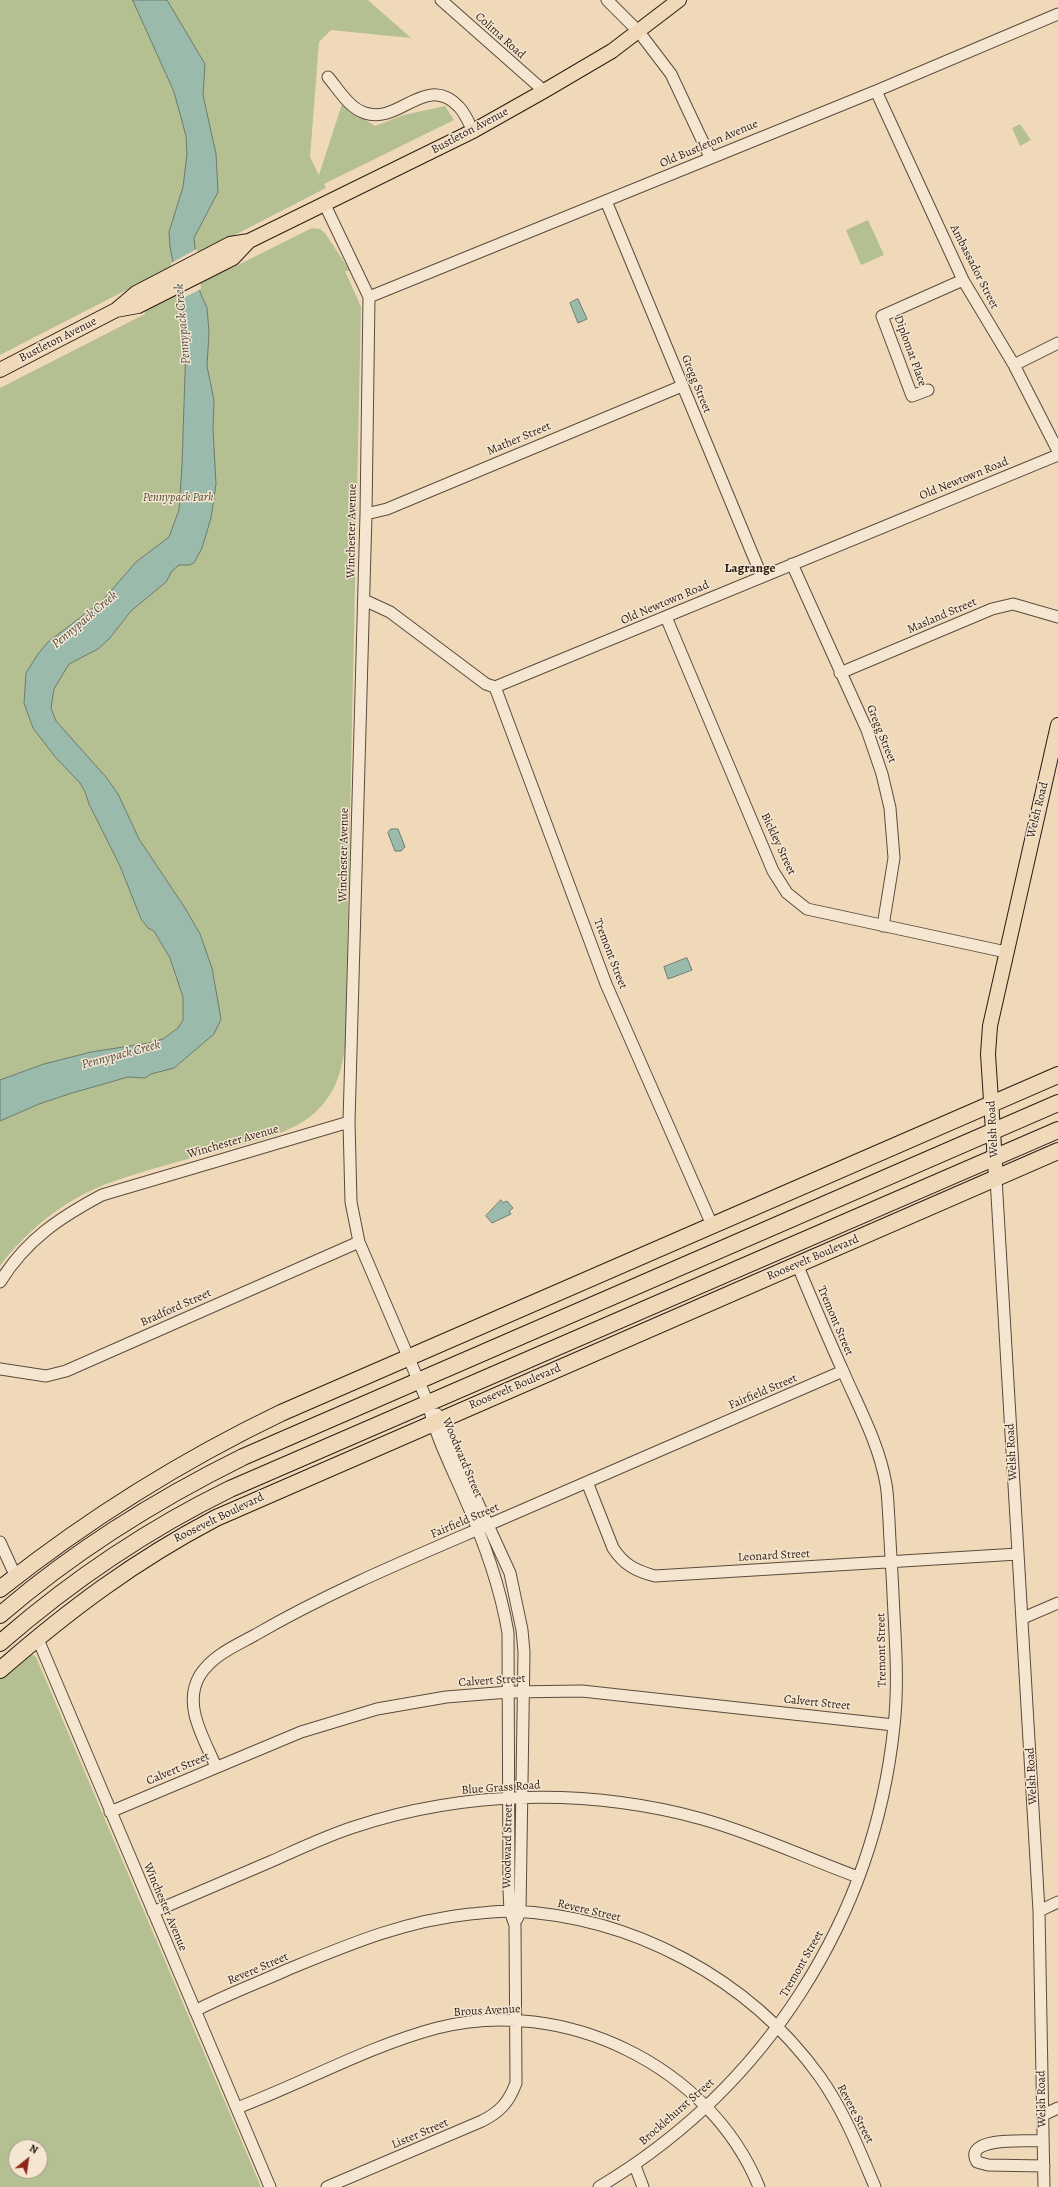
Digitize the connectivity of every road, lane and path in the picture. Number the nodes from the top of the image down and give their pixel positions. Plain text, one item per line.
1 (440, 0) edge
2 (607, 0) edge
3 (679, 0) edge
4 (1058, 14) edge
5 (639, 32) junction
6 (328, 78) dead end
7 (544, 91) junction
8 (876, 91) junction
9 (473, 131) junction
10 (710, 157) junction
11 (606, 201) junction
12 (325, 205) junction
13 (249, 242) junction
14 (963, 280) junction
15 (369, 297) junction
16 (137, 299) junction
17 (1058, 343) edge
18 (1014, 365) junction
19 (0, 370) edge
20 (682, 386) junction
21 (928, 390) dead end
22 (1058, 451) edge
23 (1058, 454) edge
24 (366, 514) junction
25 (792, 564) junction
26 (762, 577) junction
27 (364, 600) junction
28 (666, 617) junction
29 (1058, 617) edge
30 (840, 673) junction
31 (496, 687) junction
32 (1058, 725) edge
33 (1053, 771) edge
34 (883, 926) junction
35 (1006, 952) junction
36 (1058, 1075) edge
37 (1058, 1103) edge
38 (992, 1104) junction
39 (349, 1122) junction
40 (1058, 1130) edge
41 (993, 1131) junction
42 (1058, 1151) edge
43 (995, 1157) junction
44 (996, 1178) junction
45 (712, 1225) junction
46 (359, 1242) junction
47 (797, 1264) junction
48 (0, 1282) edge
49 (408, 1357) junction
50 (0, 1369) edge
51 (843, 1371) junction
52 (419, 1380) junction
53 (428, 1403) junction
54 (437, 1421) junction
55 (587, 1482) junction
56 (207, 1500) junction
57 (483, 1527) junction
58 (0, 1542) edge
59 (1018, 1554) junction
60 (892, 1562) junction
61 (130, 1567) junction
62 (16, 1577) junction
63 (0, 1589) edge
64 (1058, 1603) edge
65 (0, 1615) edge
66 (1023, 1618) junction
67 (37, 1637) junction
68 (0, 1643) edge
69 (1, 1668) edge
70 (522, 1691) junction
71 (509, 1692) junction
72 (894, 1725) junction
73 (216, 1767) junction
74 (509, 1798) junction
75 (522, 1798) junction
76 (110, 1812) junction
77 (858, 1877) junction
78 (1058, 1902) edge
79 (1039, 1911) junction
80 (153, 1912) junction
81 (515, 1912) junction
82 (195, 2011) junction
83 (517, 2020) junction
84 (778, 2027) junction
85 (513, 2092) joint
86 (707, 2107) junction
87 (237, 2108) junction
88 (1058, 2108) edge
89 (1043, 2114) junction
90 (1043, 2141) junction
91 (634, 2166) junction
92 (1044, 2166) junction
93 (270, 2187) edge
94 (327, 2187) edge
95 (598, 2187) edge
96 (643, 2187) edge
97 (759, 2187) edge
98 (875, 2187) edge
99 (1044, 2187) edge

1 - 7 street, Colima Road
2 - 5 street
3 - 5 main road, Bustleton Avenue
4 - 8 street, Old Bustleton Avenue
5 - 7 main road, Bustleton Avenue
5 - 10 street
6 - 9 street
7 - 9 main road, Bustleton Avenue
8 - 10 street, Old Bustleton Avenue
8 - 14 street, Ambassador Street
9 - 12 main road, Bustleton Avenue
10 - 11 street, Old Bustleton Avenue
11 - 15 street, Old Bustleton Avenue
11 - 20 street, Gregg Street
12 - 13 main road, Bustleton Avenue
12 - 15 street, Winchester Avenue
13 - 16 main road, Bustleton Avenue
13 - 16 main road, Bustleton Avenue
14 - 18 street, Ambassador Street
14 - 21 street, Diplomat Place
15 - 24 street, Winchester Avenue
16 - 19 main road, Bustleton Avenue
17 - 18 street
18 - 22 street, Ambassador Street
20 - 24 street, Mather Street
20 - 26 street, Gregg Street
23 - 25 street, Old Newtown Road
24 - 27 street, Winchester Avenue
25 - 26 street, Old Newtown Road
25 - 30 street, Gregg Street
26 - 28 street, Old Newtown Road
27 - 31 street
27 - 39 street, Winchester Avenue
28 - 31 street, Old Newtown Road
28 - 34 street, Bickley Street
29 - 30 street, Masland Street
30 - 34 street, Gregg Street
31 - 45 street, Tremont Street
32 - 33 main road, Welsh Road
33 - 35 main road, Welsh Road
34 - 35 street, Bickley Street
35 - 38 main road, Welsh Road
36 - 38 highway
37 - 41 highway
38 - 41 main road, Welsh Road
38 - 45 highway
39 - 46 street, Woodward Street
39 - 48 street, Winchester Avenue
40 - 43 highway, Roosevelt Boulevard
41 - 43 main road, Welsh Road
41 - 52 highway
42 - 44 highway, Roosevelt Boulevard
43 - 44 main road, Welsh Road
43 - 53 highway, Roosevelt Boulevard
44 - 47 highway, Roosevelt Boulevard
44 - 59 street, Welsh Road
45 - 49 highway
46 - 49 street, Woodward Street
46 - 50 street, Bradford Street
47 - 51 street, Tremont Street
47 - 54 highway, Roosevelt Boulevard
49 - 52 street, Woodward Street
49 - 62 highway
51 - 55 street, Fairfield Street
51 - 60 street, Tremont Street
52 - 53 street, Woodward Street
52 - 65 highway
53 - 54 street, Woodward Street
53 - 56 highway, Roosevelt Boulevard
54 - 57 street, Woodward Street
54 - 61 highway, Roosevelt Boulevard
55 - 57 street, Fairfield Street
55 - 60 street, Leonard Street
56 - 61 highway
56 - 68 highway, Roosevelt Boulevard
57 - 70 street, Woodward Street
57 - 71 street, Woodward Street
57 - 73 street, Fairfield Street
58 - 62 street
59 - 60 street, Leonard Street
59 - 66 street, Welsh Road
60 - 72 street, Tremont Street
61 - 67 highway, Roosevelt Boulevard
62 - 63 highway
64 - 66 street
66 - 79 street, Welsh Road
67 - 69 highway, Roosevelt Boulevard
67 - 76 street, Winchester Avenue
70 - 71 street, Calvert Street
70 - 72 street, Calvert Street
70 - 75 street, Woodward Street
71 - 73 street, Calvert Street
71 - 74 street, Woodward Street
72 - 77 street, Tremont Street
73 - 76 street, Calvert Street
74 - 75 street, Blue Grass Road
74 - 80 street, Blue Grass Road
74 - 81 street, Woodward Street
75 - 77 street, Blue Grass Road
75 - 81 street, Woodward Street
76 - 80 street, Winchester Avenue
77 - 84 street, Tremont Street
78 - 79 street
79 - 89 street, Welsh Road
80 - 82 street, Winchester Avenue
81 - 82 street, Revere Street
81 - 83 street, Woodward Street
81 - 84 street, Revere Street
82 - 87 street, Winchester Avenue
83 - 85 street, Woodward Street
83 - 86 street, Brous Avenue
83 - 87 street, Brous Avenue
84 - 86 street, Brocklehurst Street
84 - 98 street, Revere Street
85 - 94 street, Lister Street
86 - 91 street, Brocklehurst Street
86 - 97 street, Brous Avenue
87 - 93 street, Winchester Avenue
88 - 89 street
89 - 90 street, Welsh Road
90 - 92 street, Welsh Road
90 - 92 street
91 - 95 street, Brocklehurst Street
91 - 96 street
92 - 99 street, Welsh Road

